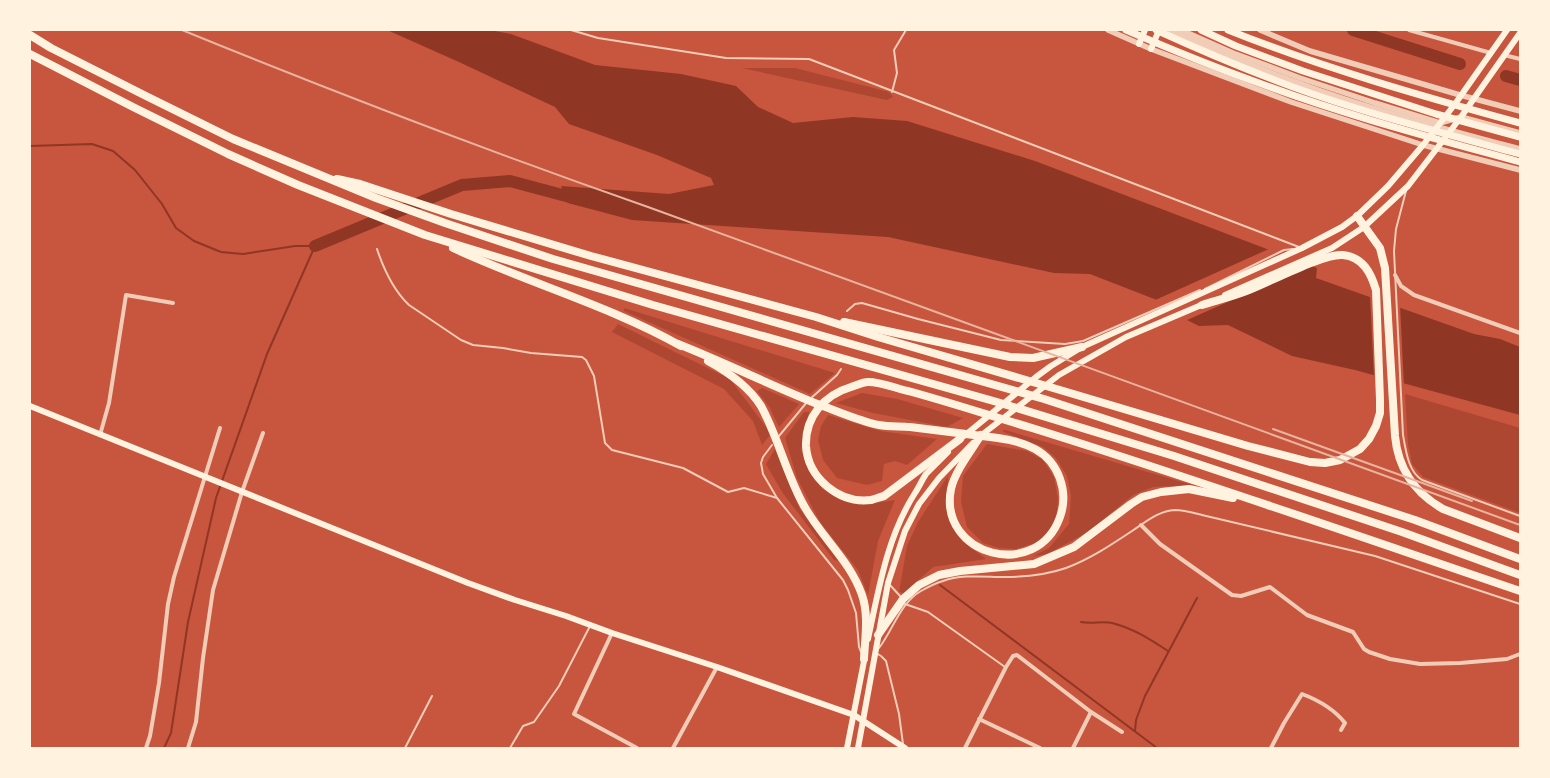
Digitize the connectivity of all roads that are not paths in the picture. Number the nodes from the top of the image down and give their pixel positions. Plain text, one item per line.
1 (571, 30) edge
2 (906, 30) edge
3 (1108, 30) edge
4 (1126, 30) edge
5 (1145, 30) edge
6 (1158, 30) edge
7 (1170, 30) edge
8 (1181, 30) edge
9 (1201, 30) edge
10 (1228, 30) edge
11 (1260, 30) edge
12 (1409, 30) edge
13 (1507, 30) edge
14 (1520, 33) edge
15 (30, 35) edge
16 (1139, 44) junction
17 (1151, 49) junction
18 (1491, 53) junction
19 (30, 54) edge
20 (1504, 55) junction
21 (1520, 59) edge
22 (892, 92) junction
23 (1460, 95) junction
24 (1473, 99) junction
25 (1455, 104) junction
26 (1468, 108) junction
27 (1520, 111) edge
28 (1461, 117) junction
29 (1518, 122) edge
30 (1439, 125) junction
31 (1451, 130) junction
32 (1520, 132) edge
33 (1520, 137) edge
34 (1429, 138) junction
35 (1442, 141) junction
36 (1423, 145) junction
37 (1438, 148) junction
38 (1520, 148) edge
39 (1520, 154) edge
40 (1520, 162) edge
41 (1520, 170) edge
42 (318, 175) junction
43 (1408, 186) junction
44 (1357, 216) junction
45 (1364, 227) junction
46 (425, 235) junction
47 (1302, 248) junction
48 (376, 249) dead end
49 (1395, 275) junction
50 (173, 303) dead end
51 (1202, 305) junction
52 (847, 311) dead end
53 (816, 317) junction
54 (1121, 328) junction
55 (1520, 333) edge
56 (678, 344) junction
57 (1082, 348) junction
58 (841, 369) dead end
59 (30, 406) edge
60 (220, 428) dead end
61 (263, 433) dead end
62 (100, 435) junction
63 (981, 435) junction
64 (779, 436) dead end
65 (960, 439) junction
66 (772, 445) dead end
67 (204, 477) junction
68 (242, 492) junction
69 (777, 498) junction
70 (1268, 506) junction
71 (1520, 516) edge
72 (1141, 526) junction
73 (1520, 538) edge
74 (1520, 558) edge
75 (1520, 575) edge
76 (888, 583) junction
77 (1520, 591) edge
78 (904, 602) junction
79 (1520, 604) edge
80 (591, 625) junction
81 (612, 633) junction
82 (878, 635) junction
83 (876, 653) junction
84 (1520, 654) edge
85 (864, 659) junction
86 (717, 667) junction
87 (1006, 667) junction
88 (432, 696) dead end
89 (1091, 712) junction
90 (854, 715) junction
91 (979, 719) junction
92 (863, 721) junction
93 (1342, 730) dead end
94 (1122, 732) dead end
95 (146, 748) edge
96 (188, 748) edge
97 (405, 748) edge
98 (510, 748) edge
99 (637, 748) edge
100 (673, 748) edge
101 (847, 748) edge
102 (858, 748) edge
103 (904, 748) edge
104 (965, 748) edge
105 (1040, 748) edge
106 (1073, 748) edge
107 (1272, 748) edge

1 - 22 lane
2 - 22 lane
3 - 16 street
4 - 34 highway
5 - 16 main road
6 - 17 main road
6 - 39 highway
7 - 30 street
8 - 30 street
9 - 33 highway
10 - 25 highway
11 - 23 street
12 - 18 street
13 - 18 main road
14 - 20 main road
15 - 42 highway
16 - 17 street
17 - 36 street
18 - 23 main road
19 - 46 highway
20 - 21 street
20 - 24 main road
22 - 47 lane
23 - 24 street
23 - 25 main road
24 - 26 main road
24 - 27 street
25 - 26 highway
25 - 30 main road
26 - 28 main road
26 - 29 highway
28 - 30 street
28 - 31 main road
28 - 32 street
30 - 31 street
30 - 34 main road
31 - 35 main road
31 - 38 street
34 - 35 highway
34 - 36 main road
35 - 37 main road
35 - 40 highway
36 - 37 street
36 - 44 main road
37 - 41 street
37 - 43 main road
42 - 53 highway
42 - 74 highway
43 - 45 main road
43 - 49 lane
44 - 45 highway
44 - 47 main road
45 - 51 main road
45 - 73 highway
46 - 56 highway
46 - 75 highway
47 - 54 main road
47 - 54 lane
48 - 69 lane
49 - 55 street
49 - 71 lane
50 - 62 street
51 - 53 highway
51 - 63 main road
52 - 54 lane
53 - 57 highway
54 - 57 main road
56 - 63 highway
56 - 85 highway
57 - 65 main road
58 - 64 lane
59 - 62 main road
60 - 67 street
61 - 68 street
62 - 67 main road
63 - 76 main road
65 - 70 highway
65 - 85 main road
66 - 69 lane
67 - 68 main road
67 - 95 street
68 - 80 main road
68 - 96 street
69 - 85 lane
70 - 77 highway
70 - 78 highway
72 - 78 lane
72 - 79 lane
72 - 84 street
76 - 78 lane
76 - 82 main road
78 - 82 highway
78 - 83 lane
78 - 87 lane
80 - 81 main road
80 - 98 lane
81 - 86 main road
81 - 99 street
82 - 83 main road
83 - 92 main road
83 - 103 lane
85 - 90 main road
86 - 90 main road
86 - 100 street
87 - 89 street
87 - 91 street
88 - 97 lane
89 - 94 street
89 - 106 street
90 - 92 main road
90 - 101 main road
91 - 104 street
91 - 105 street
92 - 102 main road
92 - 103 main road
93 - 107 street

